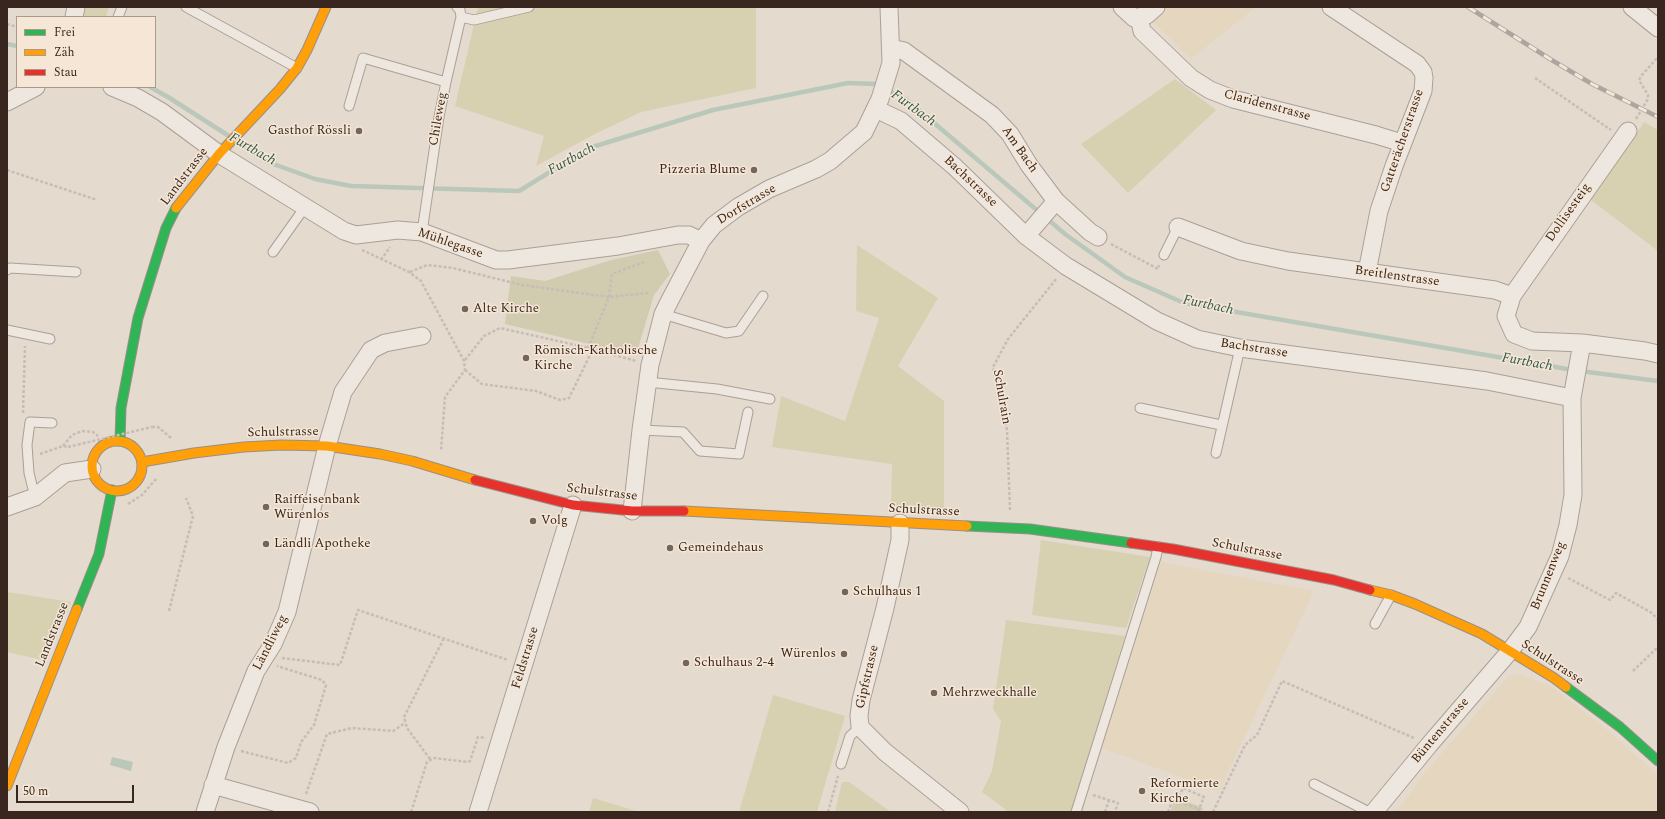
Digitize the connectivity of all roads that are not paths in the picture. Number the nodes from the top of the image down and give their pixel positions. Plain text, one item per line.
1 (186, 7) edge
2 (326, 7) edge
3 (457, 7) edge
4 (529, 7) edge
5 (889, 7) edge
6 (1122, 7) edge
7 (1156, 7) edge
8 (1331, 7) edge
9 (1632, 7) edge
10 (1139, 16) junction
11 (461, 17) junction
12 (1658, 28) edge
13 (891, 48) junction
14 (297, 68) junction
15 (446, 82) junction
16 (34, 88) edge
17 (114, 88) edge
18 (7, 102) edge
19 (878, 104) junction
20 (350, 106) dead end
21 (1626, 134) road end
22 (1402, 143) junction
23 (223, 150) junction
24 (1054, 204) junction
25 (305, 207) junction
26 (1178, 227) joint
27 (1030, 231) junction
28 (422, 232) junction
29 (1098, 237) road end
30 (701, 241) junction
31 (273, 252) dead end
32 (1164, 255) road end
33 (7, 270) edge
34 (76, 272) dead end
35 (1367, 272) junction
36 (762, 296) dead end
37 (1512, 296) junction
38 (663, 314) junction
39 (7, 330) edge
40 (422, 336) dead end
41 (50, 339) dead end
42 (1240, 348) junction
43 (1581, 348) junction
44 (1658, 354) edge
45 (647, 382) junction
46 (1573, 391) junction
47 (770, 399) dead end
48 (1140, 408) dead end
49 (748, 412) dead end
50 (52, 423) dead end
51 (1221, 425) junction
52 (640, 430) junction
53 (120, 441) junction
54 (327, 446) junction
55 (1216, 452) dead end
56 (142, 462) junction
57 (92, 469) junction
58 (112, 490) junction
59 (35, 497) junction
60 (573, 505) junction
61 (7, 507) edge
62 (632, 511) junction
63 (900, 523) junction
64 (1158, 547) junction
65 (1391, 595) junction
66 (1375, 624) dead end
67 (1510, 651) junction
68 (860, 727) junction
69 (1658, 761) edge
70 (841, 764) road end
71 (1314, 784) dead end
72 (213, 785) junction
73 (7, 786) edge
74 (305, 811) edge
75 (205, 812) edge
76 (478, 812) edge
77 (960, 812) edge
78 (1076, 812) edge
79 (1368, 812) edge
80 (1374, 812) edge

1 - 14 lane
2 - 14 street, Landstrasse
3 - 11 lane
4 - 11 lane
5 - 13 street, Dorfstrasse
6 - 10 street
7 - 10 street
8 - 22 street, Gatterächerstrasse
9 - 12 street
10 - 22 street, Claridenstrasse
11 - 15 lane, Chileweg
13 - 19 street, Dorfstrasse
13 - 24 street, Am Bach
14 - 23 street, Landstrasse
15 - 20 lane
15 - 28 lane, Chileweg
16 - 18 street
17 - 23 street, Mühlegasse
19 - 27 street, Bachstrasse
19 - 30 street, Dorfstrasse
21 - 37 street, Dollisesteig
22 - 35 street, Gatterächerstrasse
23 - 25 street, Mühlegasse
23 - 53 street, Landstrasse
24 - 27 street
24 - 29 street, Am Bach
25 - 28 street, Mühlegasse
25 - 31 lane
26 - 32 lane
26 - 35 street, Breitlenstrasse
27 - 42 street, Bachstrasse
28 - 30 street, Mühlegasse
30 - 38 street, Dorfstrasse
33 - 34 lane
35 - 37 street, Breitlenstrasse
36 - 38 lane
37 - 43 street
38 - 45 street, Dorfstrasse
39 - 41 lane
40 - 54 street, Ländliweg
42 - 46 street, Bachstrasse
42 - 51 lane
43 - 44 street
43 - 46 street
45 - 47 lane
45 - 52 street, Dorfstrasse
46 - 67 street, Brunnenweg
48 - 51 lane
49 - 52 lane
50 - 59 lane
51 - 55 lane
52 - 62 street, Dorfstrasse
53 - 56 street
53 - 57 street
54 - 56 street, Schulstrasse
54 - 60 street, Schulstrasse
54 - 72 street, Ländliweg
56 - 58 street
57 - 58 street
57 - 59 street
58 - 73 street, Landstrasse
59 - 61 street
60 - 62 street, Schulstrasse
60 - 76 street, Feldstrasse
62 - 63 street, Schulstrasse
63 - 64 street, Schulstrasse
63 - 68 street, Gipfstrasse
64 - 65 street, Schulstrasse
64 - 78 lane
65 - 66 lane
65 - 67 street, Schulstrasse
67 - 69 street, Schulstrasse
67 - 80 street, Büntenstrasse
68 - 70 lane
68 - 77 street, Gipfstrasse
71 - 79 lane
72 - 74 street
72 - 75 street, Ländliweg

